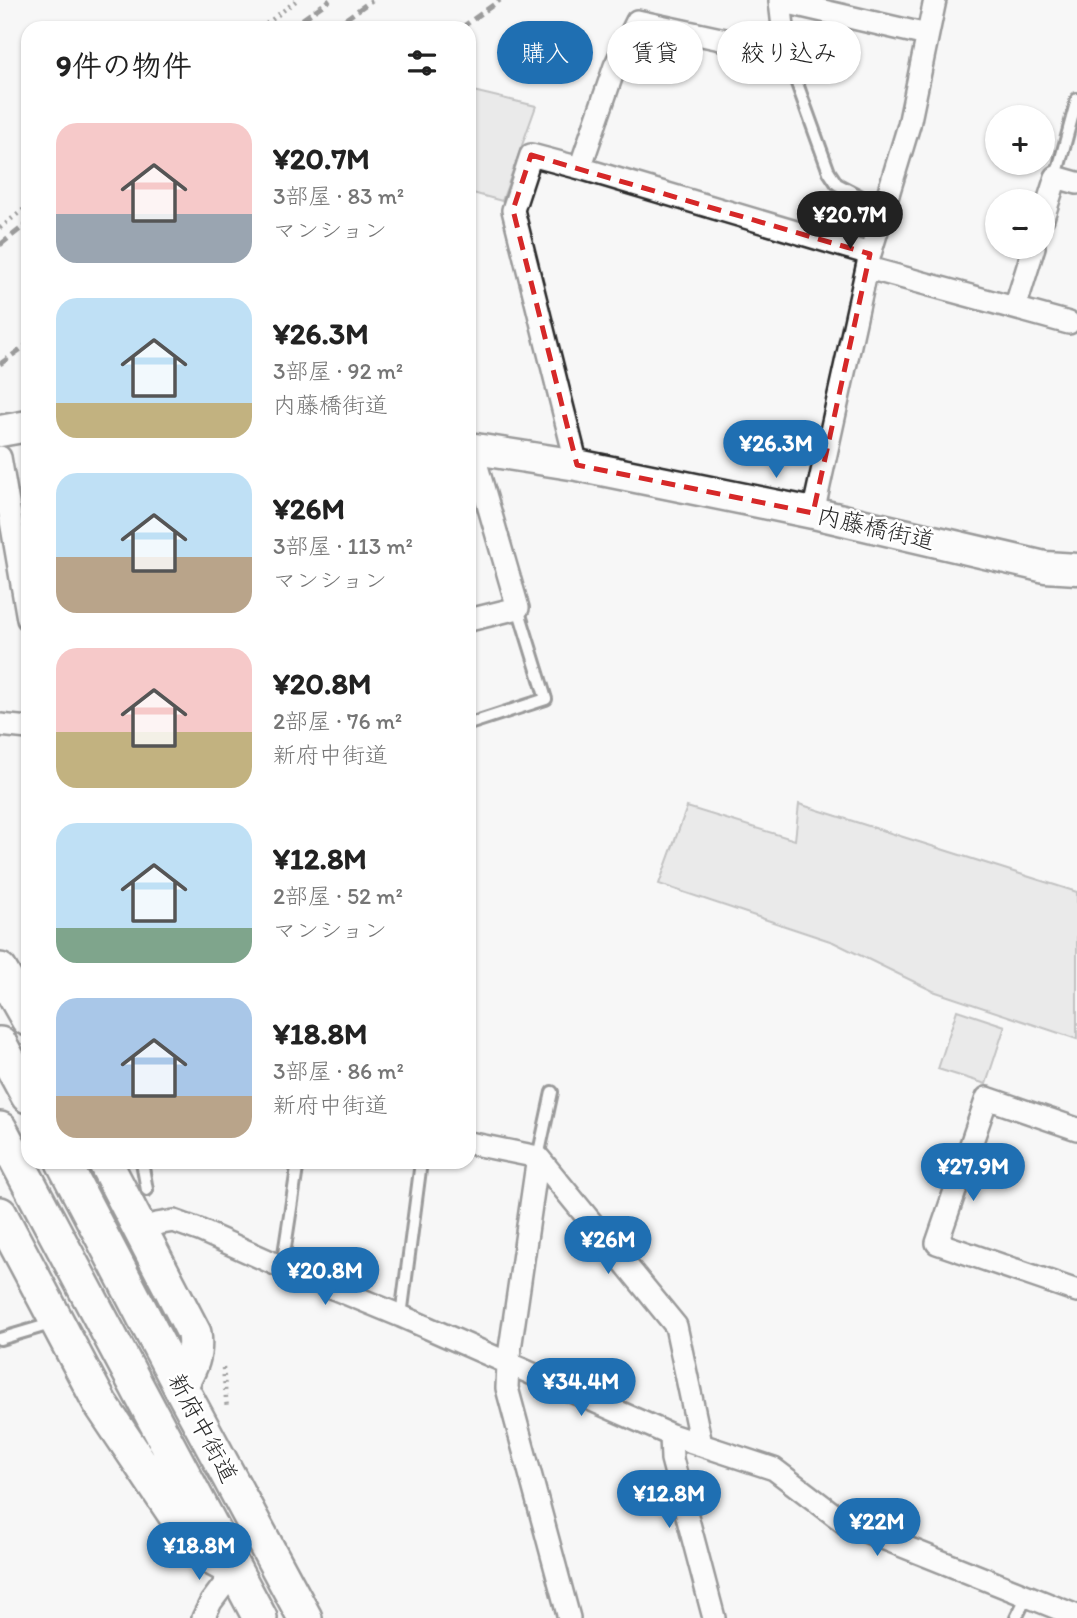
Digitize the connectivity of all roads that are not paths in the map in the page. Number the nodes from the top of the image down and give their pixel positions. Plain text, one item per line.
1 (935, 0) edge
2 (782, 21) edge
3 (927, 35) junction
4 (717, 38) edge
5 (797, 84) edge
6 (1077, 99) edge
7 (580, 168) junction
8 (1056, 177) junction
9 (1077, 183) edge
10 (1052, 189) edge
11 (883, 208) junction
12 (1030, 259) edge
13 (869, 261) junction
14 (1015, 307) junction
15 (1069, 323) dead end
16 (21, 427) edge
17 (0, 431) edge
18 (476, 450) edge
19 (0, 457) edge
20 (578, 465) junction
21 (476, 469) edge
22 (813, 513) junction
23 (1077, 569) edge
24 (21, 578) edge
25 (518, 608) junction
26 (476, 618) edge
27 (476, 722) edge
28 (0, 725) edge
29 (21, 727) edge
30 (0, 970) edge
31 (21, 1007) edge
32 (0, 1044) edge
33 (21, 1083) edge
34 (552, 1092) dead end
35 (0, 1129) edge
36 (1077, 1129) edge
37 (476, 1144) edge
38 (538, 1157) junction
39 (21, 1168) edge
40 (21, 1169) edge
41 (67, 1169) edge
42 (109, 1169) edge
43 (143, 1169) edge
44 (297, 1169) edge
45 (420, 1169) edge
46 (147, 1190) dead end
47 (0, 1214) edge
48 (141, 1230) junction
49 (282, 1267) junction
50 (1077, 1291) edge
51 (401, 1316) junction
52 (56, 1322) junction
53 (0, 1339) edge
54 (508, 1363) junction
55 (180, 1386) junction
56 (671, 1435) junction
57 (701, 1444) junction
58 (234, 1570) junction
59 (1027, 1595) junction
60 (1077, 1616) edge
61 (203, 1618) edge
62 (260, 1618) edge
63 (305, 1618) edge
64 (569, 1618) edge
65 (714, 1618) edge
66 (1016, 1618) edge

1 - 3 street
2 - 3 street
3 - 11 street
4 - 7 street
5 - 11 lane
6 - 8 lane
7 - 13 street
7 - 20 street
8 - 9 street
8 - 10 street
11 - 13 street
12 - 14 street
13 - 14 street
13 - 22 street
14 - 15 street
16 - 17 street
18 - 20 street, 内藤橋街道
19 - 24 street
20 - 22 street, 内藤橋街道
21 - 25 street
22 - 23 street, 内藤橋街道
25 - 26 street
25 - 27 lane
28 - 29 street
30 - 31 main road
32 - 33 main road
34 - 38 lane
35 - 39 main road, 新府中街道
36 - 50 street
37 - 38 street
38 - 54 street
38 - 57 street
40 - 58 main road, 新府中街道
41 - 55 main road, 新府中街道
42 - 48 main road
43 - 46 lane
44 - 49 lane
45 - 51 lane
47 - 52 main road
48 - 49 street
48 - 55 main road
49 - 51 street
51 - 54 street
52 - 53 lane
52 - 58 main road
54 - 56 street
54 - 64 street
55 - 63 main road, 新府中街道
56 - 57 street
56 - 65 street
57 - 59 street
58 - 61 street
58 - 62 main road, 新府中街道
59 - 60 street
59 - 66 lane

